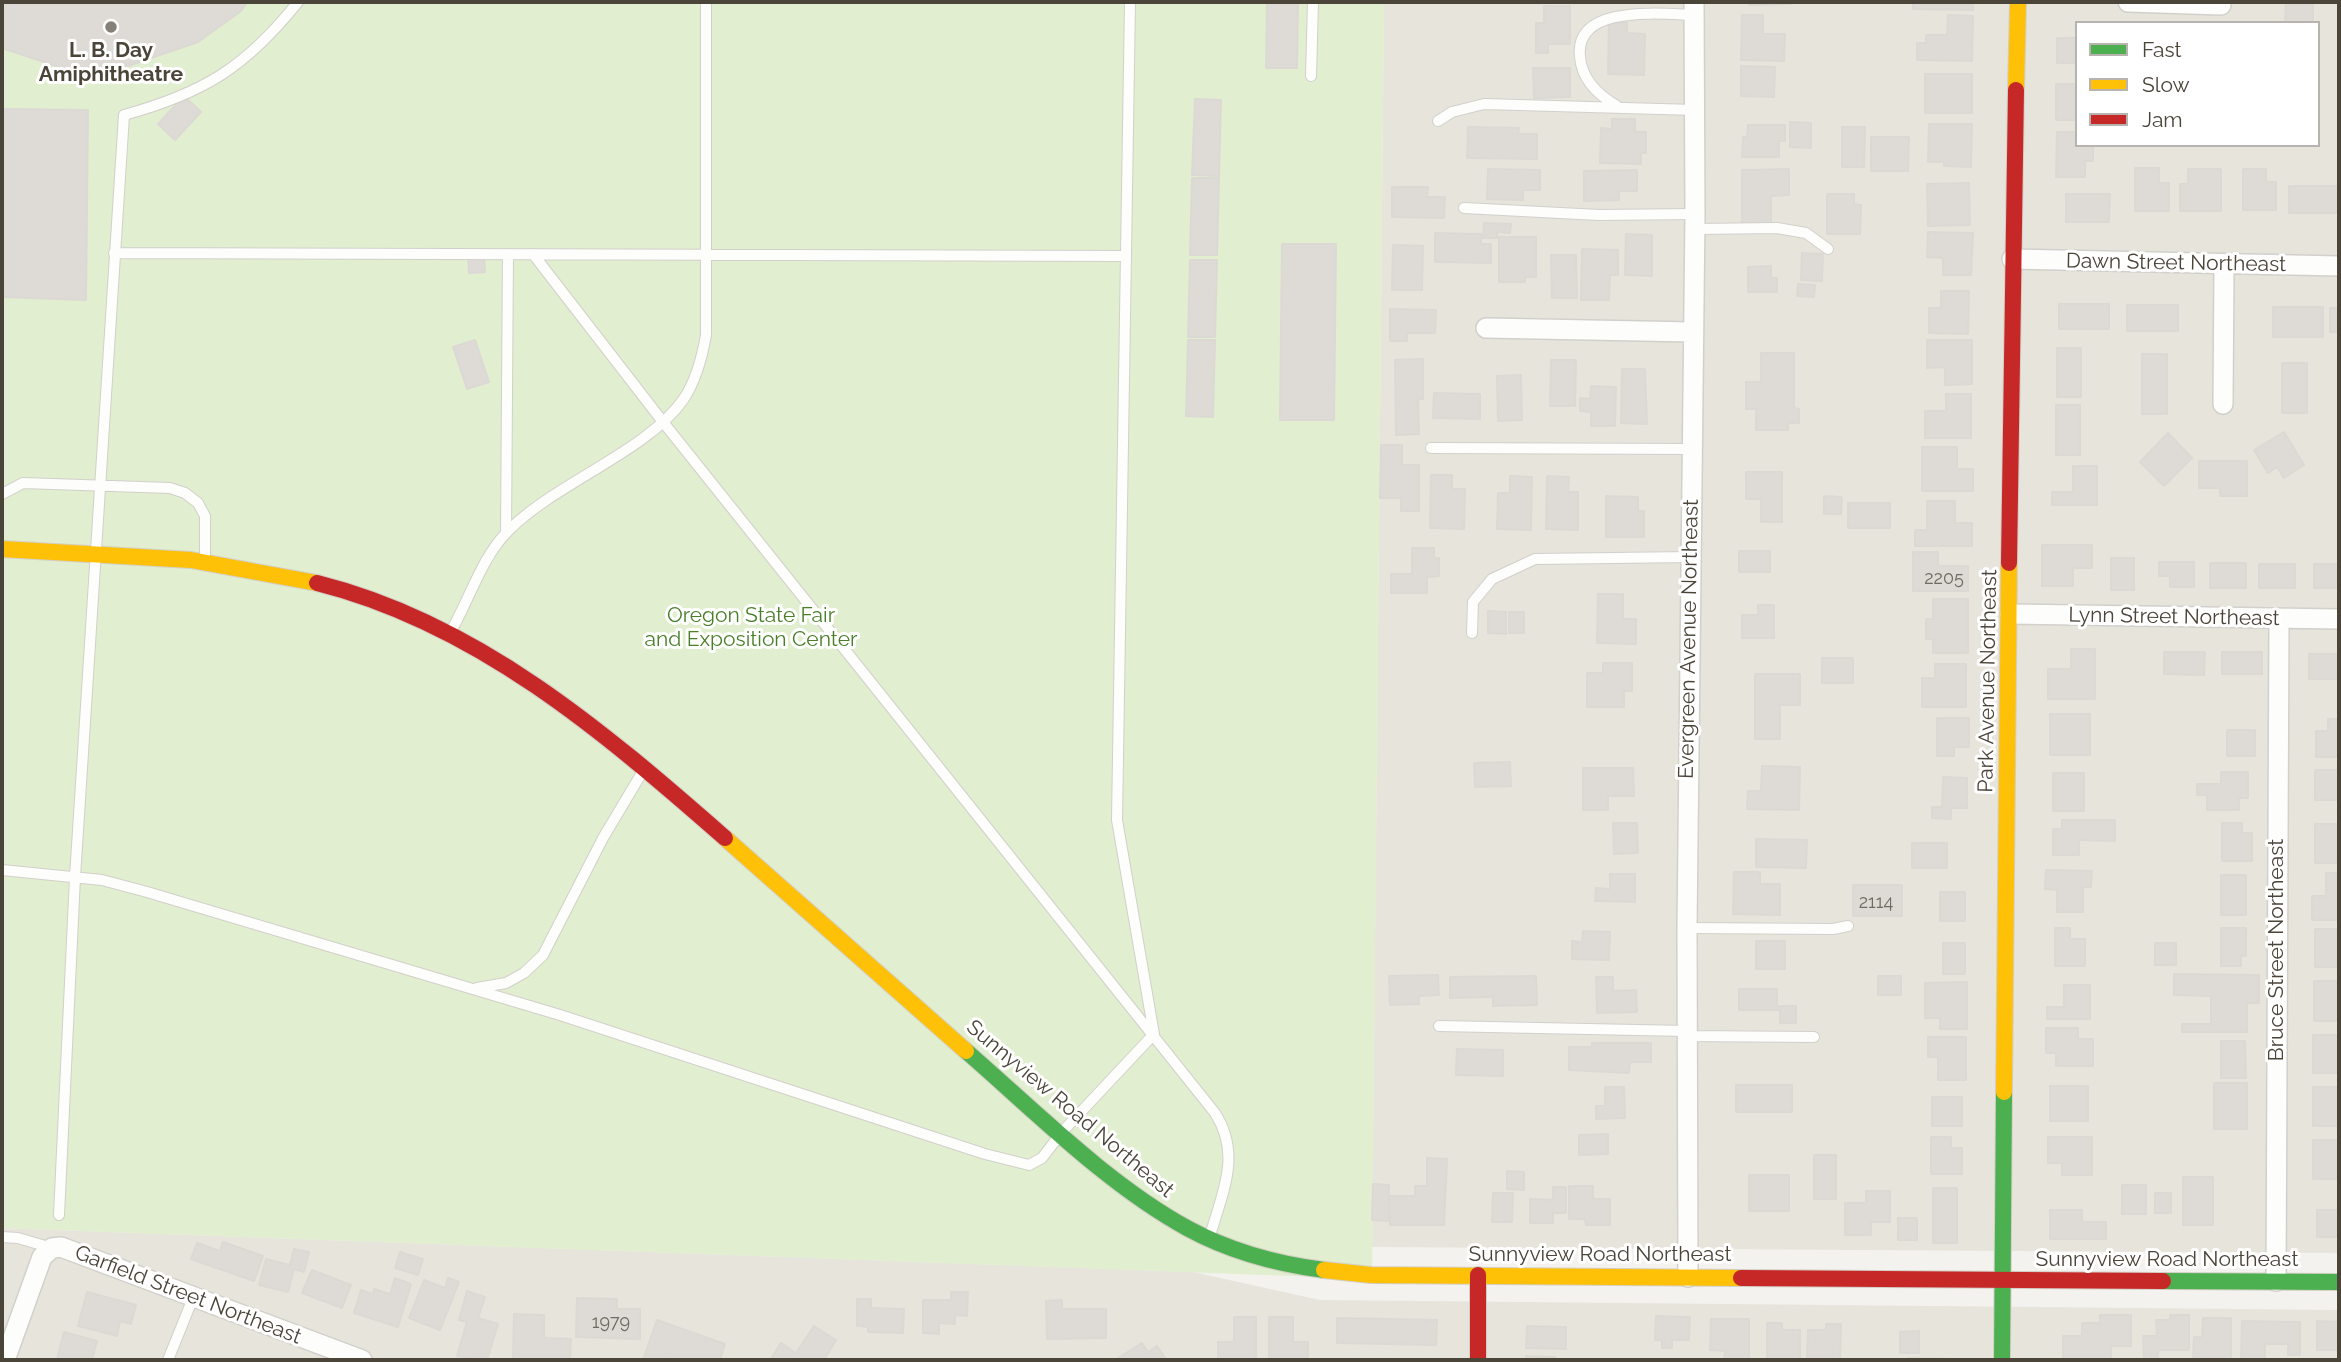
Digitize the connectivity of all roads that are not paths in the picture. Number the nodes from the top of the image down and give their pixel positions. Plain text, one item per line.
1 (298, 2) edge
2 (706, 2) edge
3 (1130, 2) edge
4 (1313, 2) edge
5 (2018, 2) edge
6 (2128, 2) edge
7 (2221, 5) dead end
8 (1694, 9) edge
9 (1311, 76) dead end
10 (1620, 108) junction
11 (1695, 110) junction
12 (1438, 121) dead end
13 (1464, 208) dead end
14 (1695, 221) junction
15 (1828, 248) dead end
16 (114, 253) junction
17 (508, 254) junction
18 (533, 254) junction
19 (707, 255) junction
20 (1125, 256) junction
21 (2012, 260) junction
22 (2224, 266) junction
23 (2339, 266) edge
24 (1486, 328) dead end
25 (1693, 332) junction
26 (2223, 404) dead end
27 (663, 422) junction
28 (1431, 448) dead end
29 (1691, 449) junction
30 (99, 486) junction
31 (2, 494) edge
32 (506, 532) junction
33 (2, 549) edge
34 (96, 552) junction
35 (1690, 557) junction
36 (205, 560) junction
37 (2010, 614) junction
38 (2279, 619) junction
39 (2339, 620) edge
40 (1472, 633) dead end
41 (450, 634) junction
42 (645, 768) junction
43 (2, 870) edge
44 (75, 877) junction
45 (1849, 926) dead end
46 (1687, 928) junction
47 (470, 988) junction
48 (1439, 1026) dead end
49 (1154, 1034) junction
50 (1687, 1034) junction
51 (1814, 1037) dead end
52 (1062, 1132) junction
53 (59, 1215) dead end
54 (2, 1237) edge
55 (1209, 1240) junction
56 (52, 1248) junction
57 (1478, 1275) junction
58 (1688, 1277) junction
59 (2002, 1280) junction
60 (2276, 1282) junction
61 (2339, 1282) edge
62 (193, 1297) junction
63 (333, 1356) edge
64 (5, 1360) edge
65 (168, 1360) edge
66 (362, 1360) edge
67 (1478, 1360) edge
68 (2002, 1360) edge

1 - 16 lane
2 - 19 lane
3 - 20 lane
4 - 9 lane
5 - 21 main road, Park Avenue Northeast
6 - 7 street
8 - 10 lane
8 - 11 street, Evergreen Avenue Northeast
10 - 11 lane
10 - 12 lane
11 - 14 street, Evergreen Avenue Northeast
13 - 14 lane
14 - 15 lane
14 - 25 street, Evergreen Avenue Northeast
16 - 17 lane
16 - 30 lane
17 - 18 lane
17 - 32 lane
18 - 19 lane
18 - 27 lane
19 - 20 lane
19 - 27 lane
20 - 49 lane
21 - 22 street, Dawn Street Northeast
21 - 37 main road, Park Avenue Northeast
22 - 23 street, Dawn Street Northeast
22 - 26 street
24 - 25 street
25 - 29 street, Evergreen Avenue Northeast
27 - 32 lane
27 - 49 lane
28 - 29 lane
29 - 35 street, Evergreen Avenue Northeast
30 - 31 lane
30 - 34 lane
30 - 36 lane
32 - 41 lane
33 - 34 main road, Sunnyview Road Northeast
34 - 36 main road, Sunnyview Road Northeast
34 - 44 lane
35 - 40 lane
35 - 46 street, Evergreen Avenue Northeast
36 - 41 main road, Sunnyview Road Northeast
37 - 38 street, Lynn Street Northeast
37 - 59 main road, Park Avenue Northeast
38 - 39 street, Lynn Street Northeast
38 - 60 street, Bruce Street Northeast
41 - 42 main road, Sunnyview Road Northeast
42 - 47 lane
42 - 52 main road, Sunnyview Road Northeast
43 - 44 lane
44 - 47 lane
44 - 53 lane
45 - 46 lane
46 - 50 street, Evergreen Avenue Northeast
47 - 52 lane
48 - 50 lane
49 - 52 lane
49 - 55 lane
50 - 51 lane
50 - 58 street, Evergreen Avenue Northeast
52 - 55 main road, Sunnyview Road Northeast
54 - 56 lane
55 - 57 main road, Sunnyview Road Northeast
56 - 62 street, Garfield Street Northeast
56 - 64 street
57 - 58 main road, Sunnyview Road Northeast
57 - 67 main road
58 - 59 main road, Sunnyview Road Northeast
59 - 60 main road, Sunnyview Road Northeast
59 - 68 main road, Park Avenue Northeast
60 - 61 main road, Sunnyview Road Northeast
62 - 63 street, Garfield Street Northeast
62 - 65 lane
63 - 66 street, Garfield Street Northeast

